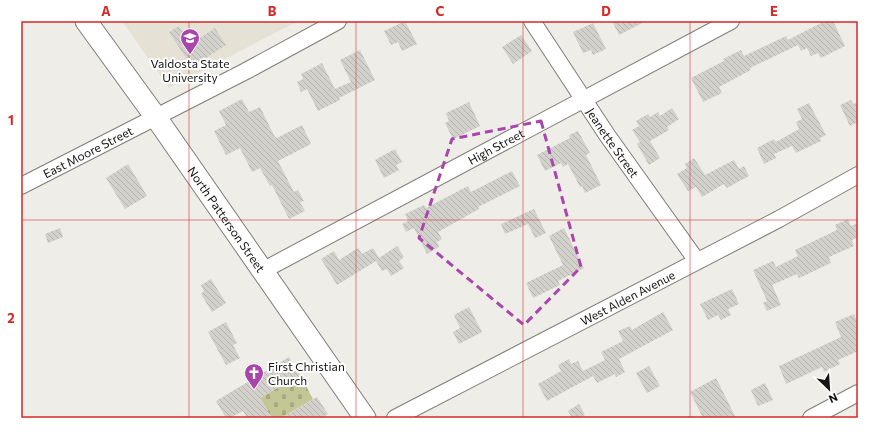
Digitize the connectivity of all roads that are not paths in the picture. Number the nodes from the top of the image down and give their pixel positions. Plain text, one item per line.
1 (86, 21) edge
2 (338, 21) edge
3 (532, 21) edge
4 (731, 21) edge
5 (584, 100) junction
6 (155, 116) junction
7 (858, 175) edge
8 (21, 186) edge
9 (697, 261) junction
10 (262, 271) junction
11 (858, 393) edge
12 (365, 418) edge
13 (395, 418) edge
14 (811, 418) edge

1 - 6 main road, North Patterson Street
2 - 6 street, East Moore Street
3 - 5 street, Jeanette Street
4 - 5 street, High Street
5 - 9 street, Jeanette Street
5 - 10 street, High Street
6 - 8 street, East Moore Street
6 - 10 main road, North Patterson Street
7 - 9 street, West Alden Avenue
9 - 13 street, West Alden Avenue
10 - 12 main road, North Patterson Street
11 - 14 street

